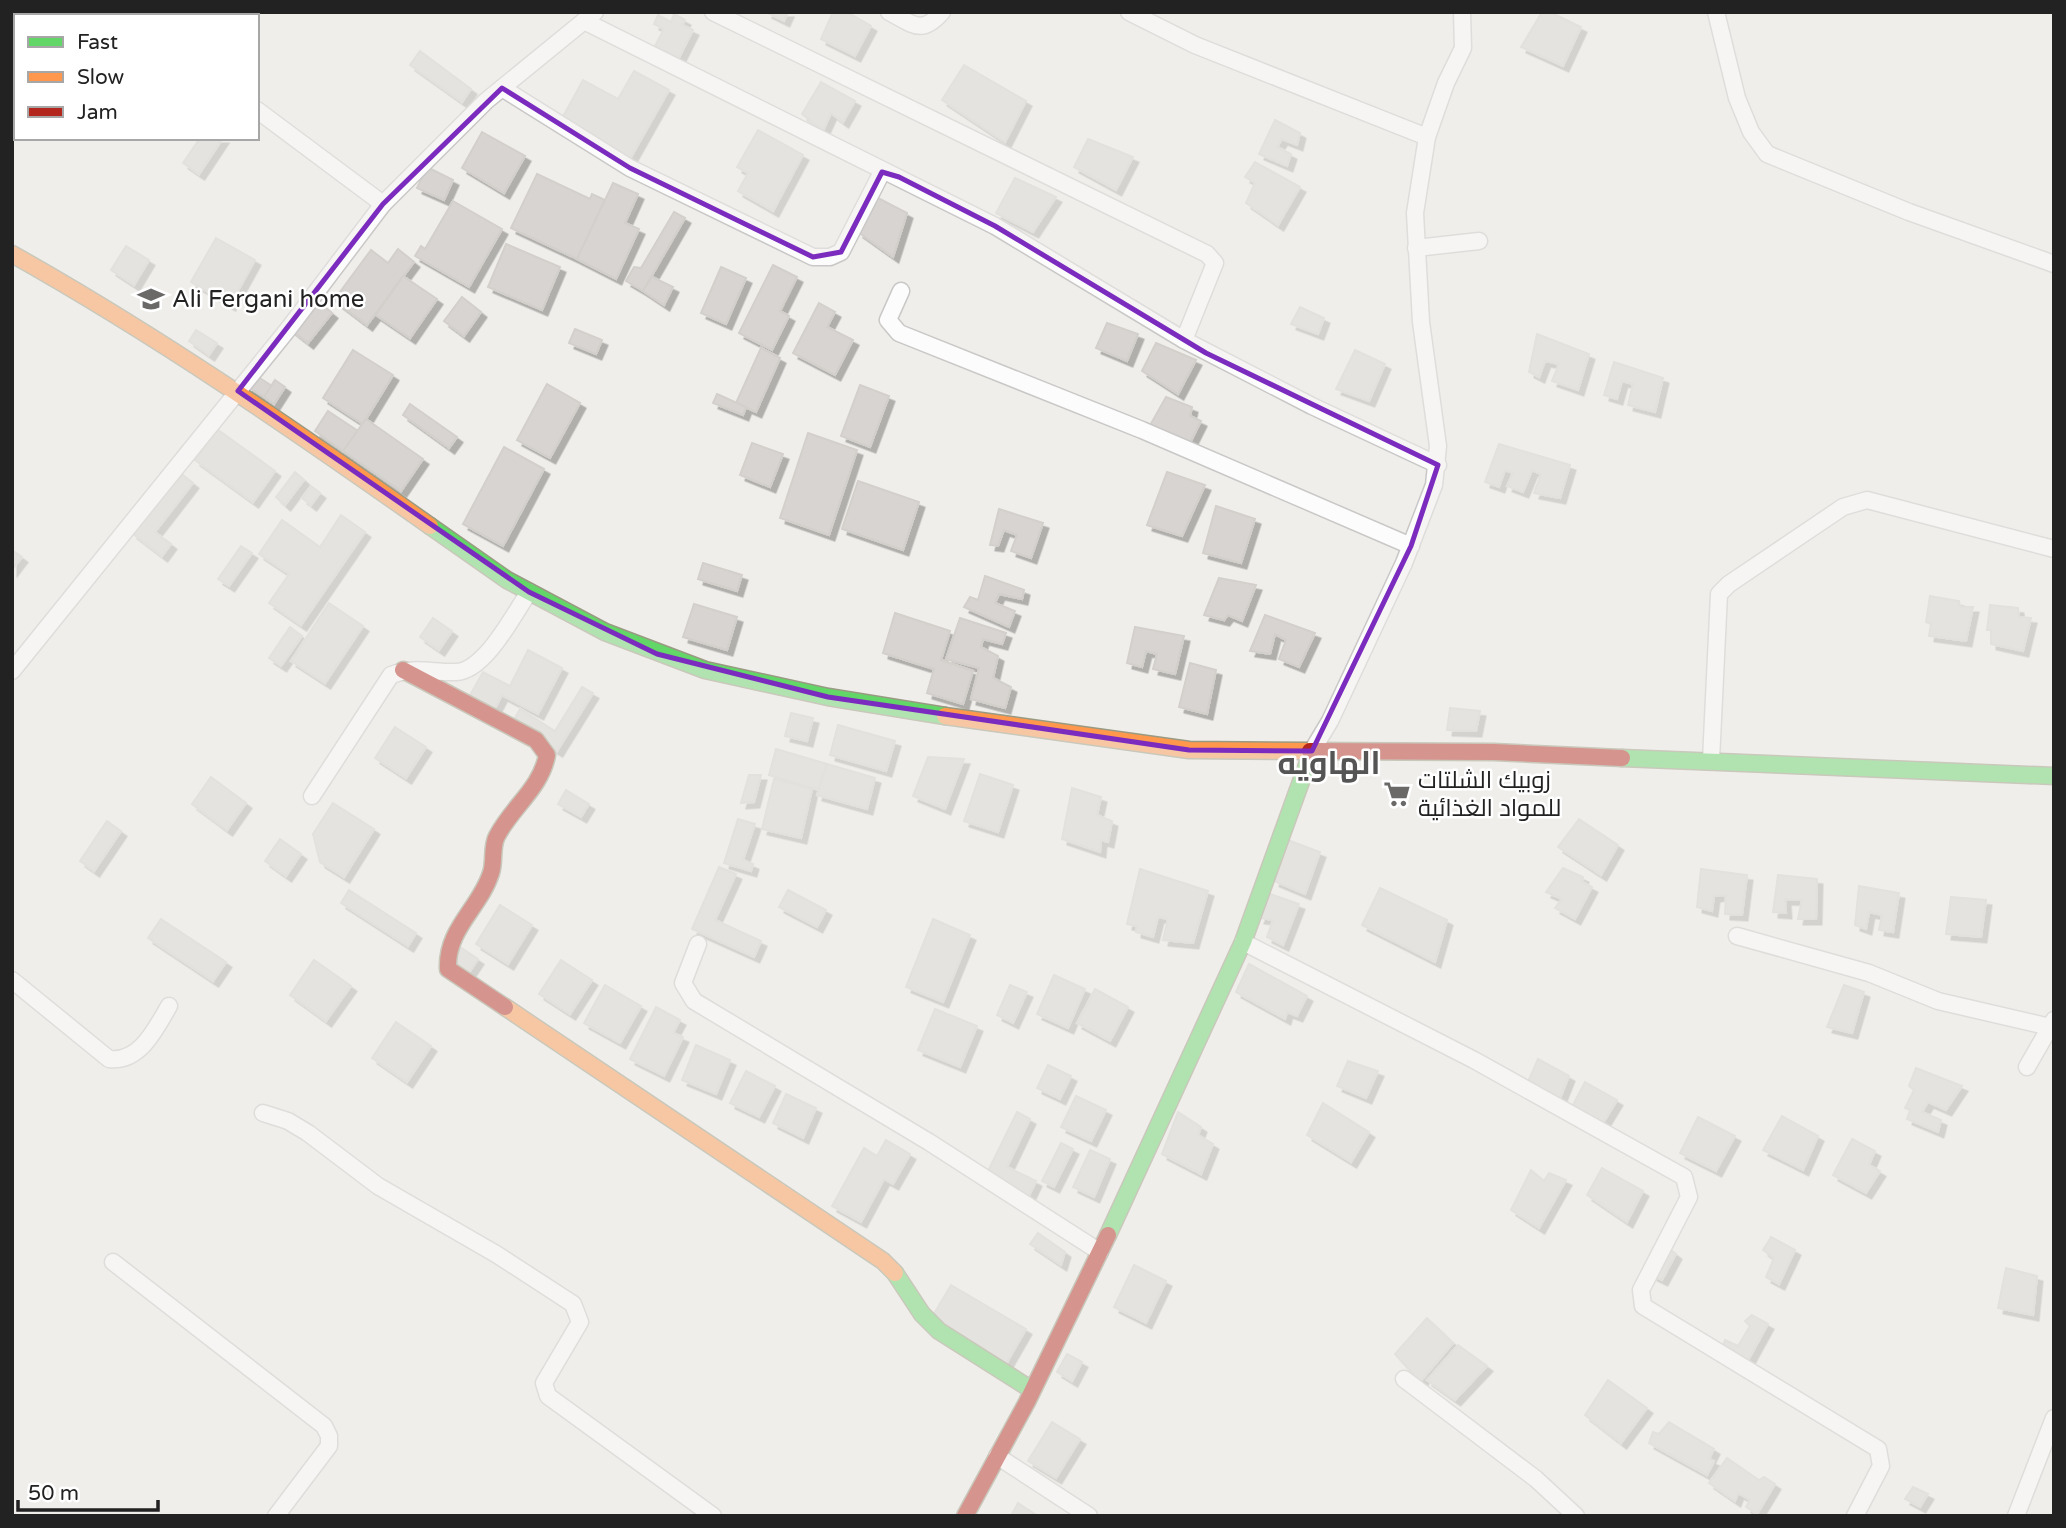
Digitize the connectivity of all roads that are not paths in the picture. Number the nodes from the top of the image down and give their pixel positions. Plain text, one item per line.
1 (713, 12) edge
2 (889, 12) edge
3 (942, 12) edge
4 (1129, 12) edge
5 (1462, 12) edge
6 (1716, 12) edge
7 (590, 17) edge
8 (502, 88) junction
9 (259, 111) edge
10 (1427, 138) junction
11 (882, 172) junction
12 (383, 204) junction
13 (1479, 241) dead end
14 (1416, 248) junction
15 (12, 254) edge
16 (2054, 264) edge
17 (901, 291) dead end
18 (1184, 340) junction
19 (238, 391) junction
20 (1438, 465) junction
21 (1411, 546) junction
22 (2054, 550) edge
23 (529, 592) junction
24 (403, 670) junction
25 (12, 671) edge
26 (1312, 751) junction
27 (1711, 760) junction
28 (2054, 776) edge
29 (312, 796) dead end
30 (1737, 936) dead end
31 (1243, 942) junction
32 (698, 944) dead end
33 (12, 979) edge
34 (169, 1006) dead end
35 (2052, 1024) edge
36 (2027, 1067) dead end
37 (264, 1113) dead end
38 (1100, 1252) junction
39 (113, 1262) dead end
40 (1404, 1379) dead end
41 (1032, 1390) junction
42 (2054, 1418) edge
43 (997, 1457) junction
44 (276, 1516) edge
45 (713, 1516) edge
46 (965, 1516) edge
47 (1089, 1516) edge
48 (1576, 1516) edge
49 (1855, 1516) edge
50 (2017, 1516) edge

1 - 18 street
2 - 3 street
4 - 10 street
5 - 10 street
6 - 16 street
7 - 8 street
7 - 11 street
8 - 11 street
8 - 12 street
9 - 12 street
10 - 14 street
11 - 18 street
12 - 19 street
13 - 14 street
14 - 20 street
15 - 19 street
17 - 21 street
18 - 20 street
19 - 23 street
19 - 25 street
20 - 21 street
21 - 26 street
22 - 27 street
23 - 24 street
23 - 26 street
24 - 29 street
24 - 41 street
26 - 27 street
26 - 31 street
27 - 28 street
30 - 35 street
31 - 38 street
31 - 49 street
32 - 38 street
33 - 34 street
35 - 36 street
37 - 45 street
38 - 41 street
39 - 44 street
40 - 48 street
41 - 43 street
42 - 50 street
43 - 46 street
43 - 47 street

